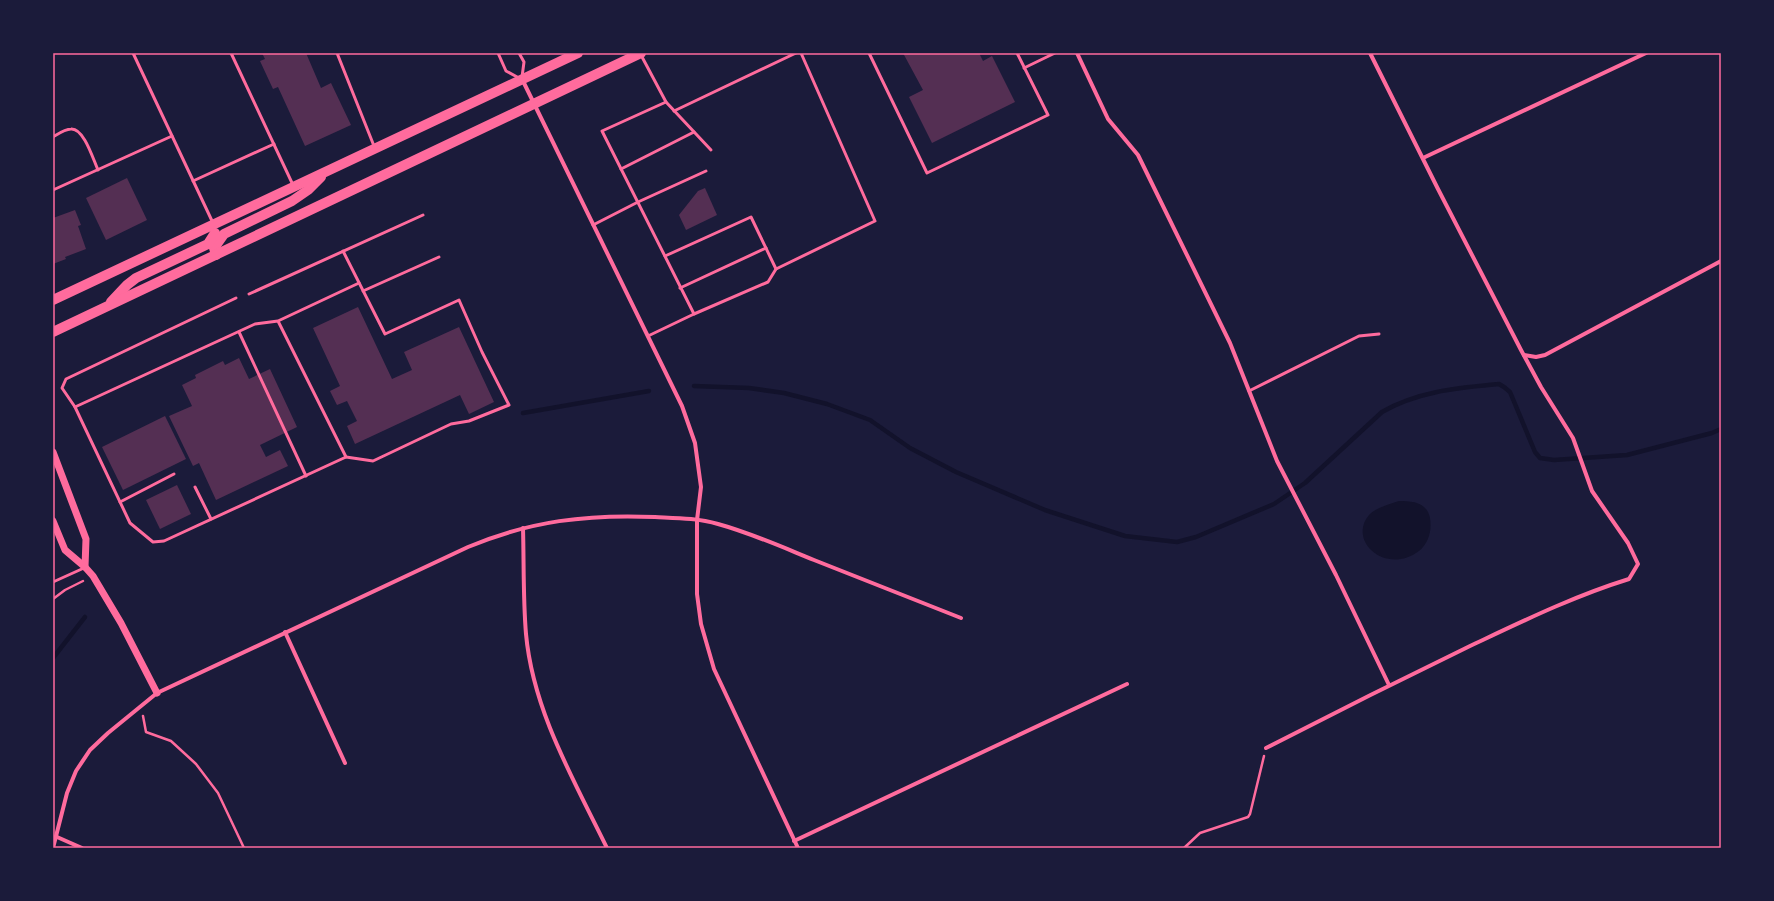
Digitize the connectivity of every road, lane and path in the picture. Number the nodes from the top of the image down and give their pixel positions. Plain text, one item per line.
1 (133, 53) edge
2 (231, 53) edge
3 (337, 53) edge
4 (498, 53) edge
5 (520, 53) edge
6 (578, 53) edge
7 (641, 53) edge
8 (796, 53) edge
9 (801, 53) edge
10 (869, 53) edge
11 (1017, 53) edge
12 (1055, 53) edge
13 (1076, 53) edge
14 (1370, 53) edge
15 (1646, 53) edge
16 (1024, 68) junction
17 (522, 79) junction
18 (666, 102) junction
19 (534, 104) junction
20 (674, 110) junction
21 (694, 132) junction
22 (53, 136) edge
23 (172, 136) junction
24 (274, 144) junction
25 (375, 149) junction
26 (710, 150) dead end
27 (1423, 158) junction
28 (621, 169) junction
29 (98, 170) junction
30 (706, 171) dead end
31 (325, 172) junction
32 (193, 181) junction
33 (294, 187) junction
34 (53, 190) edge
35 (638, 202) junction
36 (423, 215) dead end
37 (214, 225) junction
38 (593, 225) junction
39 (766, 248) junction
40 (343, 251) junction
41 (216, 255) junction
42 (665, 256) junction
43 (439, 258) dead end
44 (1721, 261) edge
45 (776, 269) junction
46 (359, 283) junction
47 (680, 288) junction
48 (363, 292) junction
49 (249, 294) dead end
50 (236, 298) dead end
51 (53, 300) edge
52 (107, 307) junction
53 (694, 314) junction
54 (278, 321) junction
55 (53, 332) edge
56 (240, 332) junction
57 (1379, 334) dead end
58 (648, 336) junction
59 (1524, 355) junction
60 (1249, 391) junction
61 (75, 407) junction
62 (53, 452) edge
63 (346, 457) junction
64 (174, 474) dead end
65 (306, 476) junction
66 (196, 487) dead end
67 (120, 502) junction
68 (211, 519) junction
69 (697, 520) junction
70 (53, 521) edge
71 (523, 528) junction
72 (85, 567) junction
73 (93, 576) junction
74 (53, 582) edge
75 (53, 599) edge
76 (961, 618) dead end
77 (286, 632) junction
78 (1127, 684) dead end
79 (1389, 685) junction
80 (156, 693) junction
81 (142, 706) junction
82 (1266, 748) joint
83 (345, 763) dead end
84 (57, 837) junction
85 (794, 840) junction
86 (54, 848) edge
87 (82, 848) edge
88 (244, 848) edge
89 (607, 848) edge
90 (798, 848) edge
91 (1184, 848) edge

1 - 23 lane
2 - 24 lane
3 - 25 lane
4 - 17 lane
5 - 17 lane
6 - 17 main road
7 - 18 lane
7 - 19 main road
8 - 20 lane
9 - 45 lane
10 - 16 lane
11 - 16 lane
12 - 16 lane
13 - 60 street
14 - 27 street
15 - 27 street
17 - 19 street
17 - 25 main road
18 - 20 lane
18 - 28 lane
19 - 38 street
19 - 41 main road
20 - 21 lane
21 - 26 lane
21 - 28 lane
22 - 29 lane
23 - 29 lane
23 - 32 lane
24 - 32 lane
24 - 33 lane
25 - 31 main road
27 - 59 street
28 - 35 lane
29 - 34 lane
30 - 35 lane
31 - 33 main road
31 - 41 main road
32 - 37 lane
33 - 37 main road
35 - 38 lane
35 - 42 lane
36 - 40 lane
37 - 51 main road
37 - 52 main road
38 - 58 street
39 - 42 lane
39 - 45 lane
39 - 47 lane
40 - 46 lane
40 - 49 lane
41 - 52 main road
42 - 47 lane
43 - 48 lane
44 - 59 street
45 - 53 lane
46 - 48 lane
46 - 54 lane
47 - 53 lane
48 - 63 lane
50 - 61 lane
52 - 55 main road
53 - 58 lane
54 - 56 lane
54 - 63 lane
56 - 61 lane
56 - 65 lane
57 - 60 lane
58 - 69 street
59 - 79 street
60 - 79 street
61 - 67 lane
62 - 72 street
63 - 65 lane
64 - 67 lane
65 - 68 lane
66 - 68 lane
67 - 68 lane
69 - 71 street
69 - 76 street
69 - 85 street
70 - 72 street
71 - 77 street
71 - 89 street
72 - 73 street
72 - 74 lane
73 - 75 path
73 - 80 street
77 - 80 street
77 - 83 street
78 - 85 street
79 - 82 street
80 - 81 street
81 - 84 street
81 - 88 path
82 - 91 path
84 - 86 street
84 - 87 street
85 - 90 street

